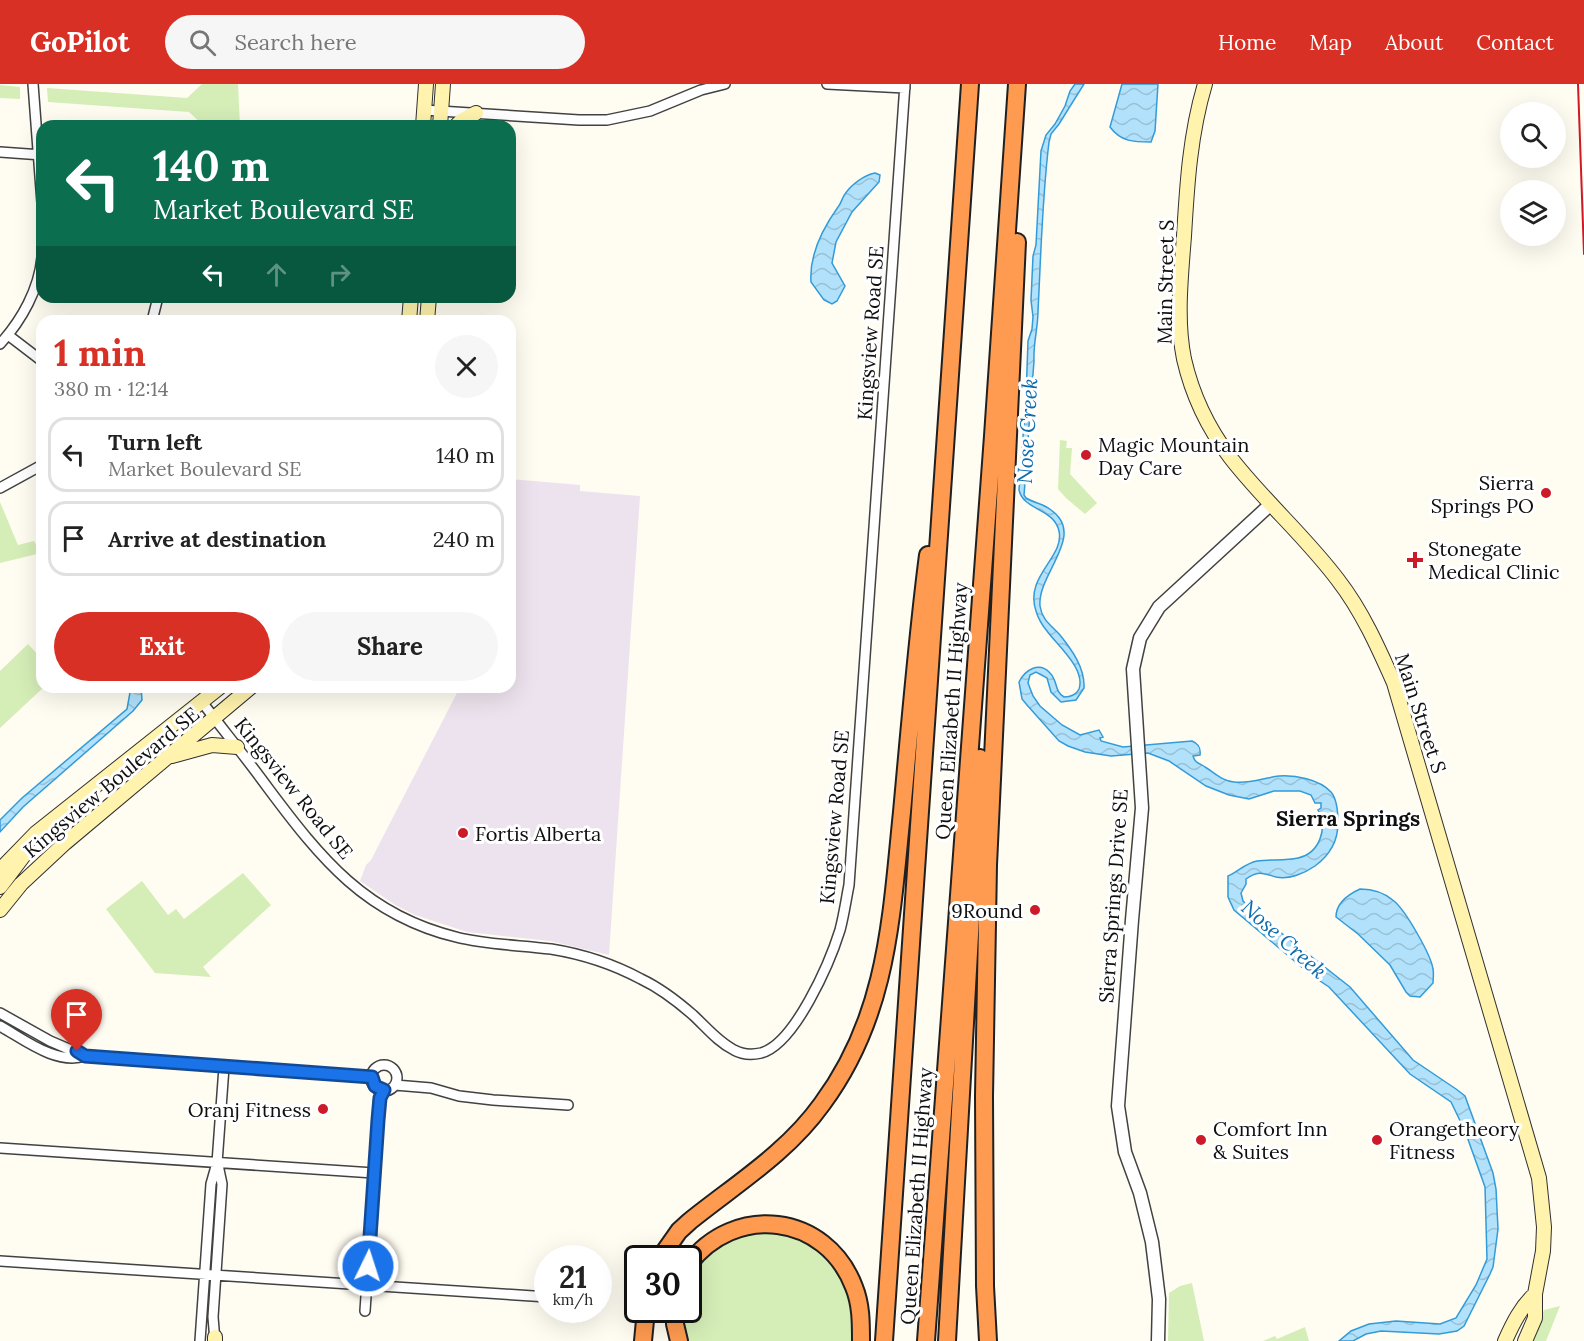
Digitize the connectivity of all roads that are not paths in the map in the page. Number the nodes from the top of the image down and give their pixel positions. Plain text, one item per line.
1 (33, 84) edge
2 (426, 84) edge
3 (443, 84) edge
4 (725, 84) edge
5 (827, 84) edge
6 (970, 84) edge
7 (1017, 84) edge
8 (1025, 84) edge
9 (1205, 84) edge
10 (905, 86) edge
11 (424, 110) junction
12 (441, 111) junction
13 (476, 113) junction
14 (37, 120) edge
15 (423, 120) edge
16 (440, 120) edge
17 (462, 120) edge
18 (0, 152) edge
19 (36, 155) edge
20 (36, 281) edge
21 (8, 335) junction
22 (0, 344) edge
23 (36, 356) edge
24 (947, 402) junction
25 (993, 436) junction
26 (36, 468) edge
27 (0, 488) edge
28 (1271, 504) junction
29 (213, 693) edge
30 (244, 693) edge
31 (202, 702) junction
32 (215, 718) junction
33 (237, 747) junction
34 (167, 757) junction
35 (36, 834) junction
36 (0, 870) edge
37 (0, 887) edge
38 (0, 910) edge
39 (0, 1012) edge
40 (0, 1026) edge
41 (85, 1056) junction
42 (224, 1067) junction
43 (372, 1077) junction
44 (395, 1084) junction
45 (384, 1090) junction
46 (568, 1104) dead end
47 (0, 1148) edge
48 (217, 1163) junction
49 (374, 1173) junction
50 (669, 1245) edge
51 (702, 1250) edge
52 (0, 1261) edge
53 (204, 1275) junction
54 (215, 1276) junction
55 (367, 1285) junction
56 (1535, 1294) junction
57 (534, 1296) edge
58 (365, 1311) dead end
59 (644, 1323) edge
60 (646, 1323) edge
61 (675, 1323) edge
62 (215, 1340) edge
63 (200, 1341) edge
64 (643, 1341) edge
65 (649, 1341) edge
66 (679, 1341) edge
67 (861, 1341) edge
68 (884, 1341) edge
69 (926, 1341) edge
70 (947, 1341) edge
71 (988, 1341) edge
72 (1158, 1341) edge
73 (1506, 1341) edge
74 (1525, 1341) edge

1 - 14 street
2 - 11 main road
3 - 12 main road
4 - 13 street
5 - 10 street
6 - 24 highway, Queen Elizabeth II Highway
7 - 25 highway, Queen Elizabeth II Highway
8 - 71 highway
9 - 28 main road, Main Street S
10 - 33 street, Kingsview Road SE
11 - 12 street
11 - 15 main road
12 - 13 street
12 - 16 main road
13 - 17 main road
18 - 19 street
20 - 21 street
21 - 22 street
21 - 23 street
24 - 50 highway
24 - 68 highway, Queen Elizabeth II Highway
25 - 69 highway, Queen Elizabeth II Highway
25 - 70 highway
26 - 27 street
28 - 56 main road, Main Street S
28 - 72 street, Sierra Springs Drive SE
29 - 31 main road, Kingsview Boulevard SE
30 - 32 main road, Kingsview Boulevard SE
31 - 32 street, Kingsview Road SE
31 - 35 main road, Kingsview Boulevard SE
32 - 33 street, Kingsview Road SE
32 - 34 main road, Kingsview Boulevard SE
33 - 34 main road
34 - 38 main road, Kingsview Boulevard SE
35 - 36 main road, Kingsview Boulevard SE
35 - 37 main road
39 - 41 street
40 - 41 street
41 - 42 street
42 - 43 street
42 - 48 street
43 - 44 street
43 - 45 street
44 - 45 street
44 - 46 street
45 - 49 street
47 - 48 street
48 - 49 street
48 - 53 street
48 - 54 street
49 - 55 street
51 - 67 highway
52 - 53 street
53 - 54 street
53 - 63 street
54 - 55 street
54 - 62 street
55 - 57 street
55 - 58 street
56 - 73 main road, Main Street S
56 - 74 main road, Main Street S
59 - 64 highway
60 - 65 highway
61 - 66 highway

